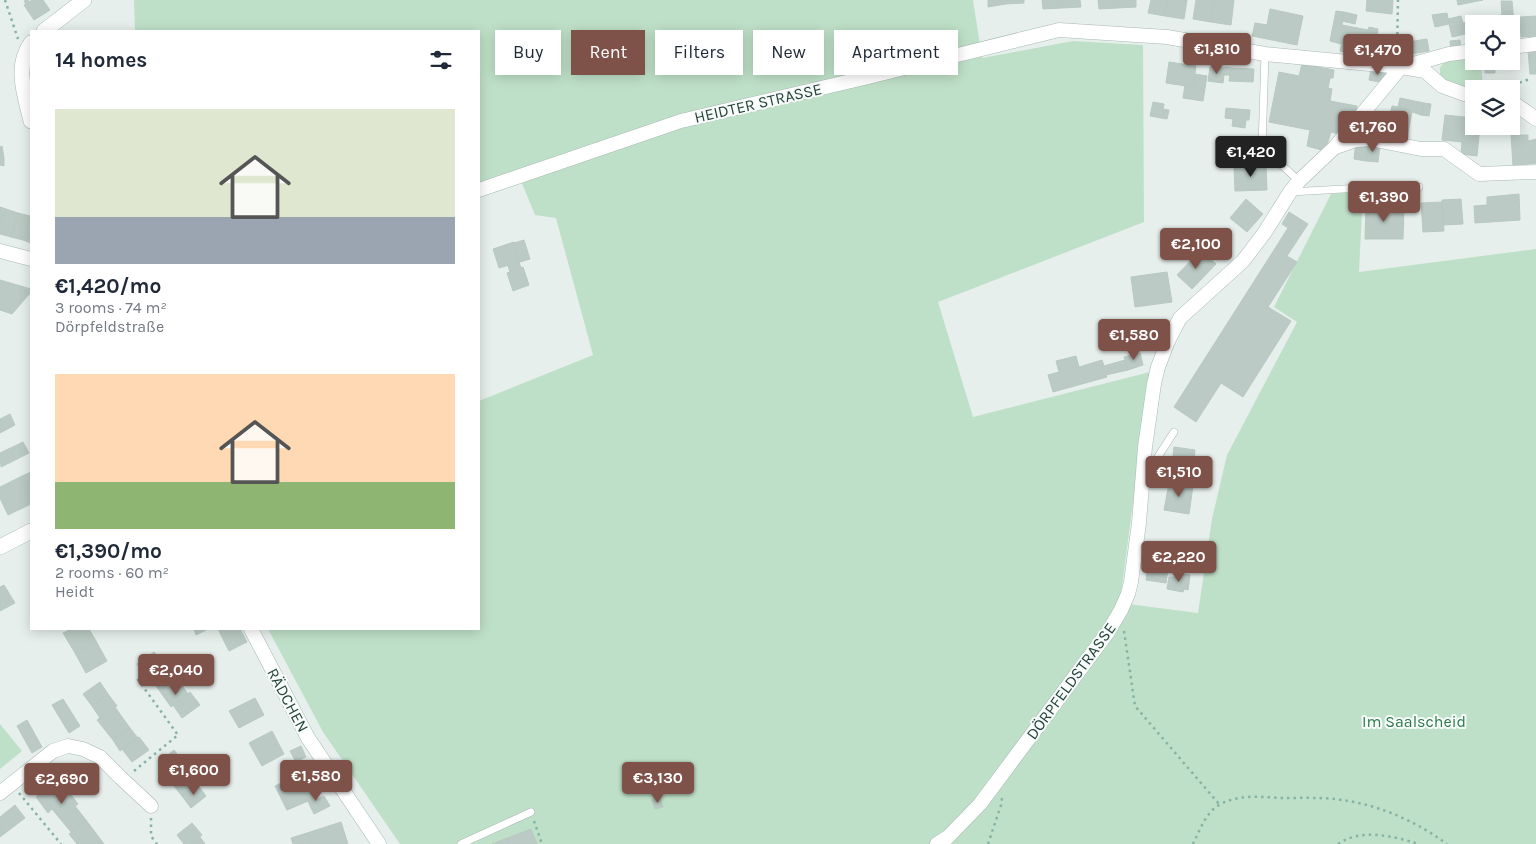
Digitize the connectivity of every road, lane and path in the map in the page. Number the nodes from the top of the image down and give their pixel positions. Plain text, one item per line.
1 (5, 0) edge
2 (84, 0) edge
3 (1398, 0) edge
4 (45, 30) edge
5 (1536, 44) edge
6 (1520, 46) edge
7 (28, 47) edge
8 (1465, 52) edge
9 (1265, 54) junction
10 (1401, 67) junction
11 (1530, 78) dead end
12 (1520, 82) edge
13 (1465, 94) edge
14 (1520, 108) edge
15 (30, 117) edge
16 (1536, 120) edge
17 (1335, 147) junction
18 (1536, 172) edge
19 (1299, 180) junction
20 (1419, 187) dead end
21 (480, 190) edge
22 (1290, 192) junction
23 (0, 251) edge
24 (30, 259) edge
25 (1174, 432) dead end
26 (1142, 475) junction
27 (30, 532) edge
28 (0, 547) edge
29 (1121, 610) junction
30 (252, 630) edge
31 (136, 677) dead end
32 (123, 780) junction
33 (6, 789) edge
34 (1002, 797) dead end
35 (1219, 804) junction
36 (151, 806) joint
37 (531, 812) joint
38 (61, 844) edge
39 (158, 844) edge
40 (379, 844) edge
41 (461, 844) edge
42 (542, 844) edge
43 (937, 844) edge
44 (988, 844) edge
45 (1193, 844) edge
46 (1338, 844) edge
47 (1418, 844) edge
48 (1447, 844) edge

1 - 7 path
2 - 4 street
3 - 10 path
5 - 6 street
7 - 15 street
8 - 10 street
9 - 10 street, HEIDTER STRASSE
9 - 19 lane
9 - 21 street, HEIDTER STRASSE
10 - 13 street, HEIDTER STRASSE
10 - 17 street, DÖRPFELDSTRASSE
11 - 12 path
14 - 16 street
17 - 18 street
17 - 19 street, DÖRPFELDSTRASSE
19 - 22 street, DÖRPFELDSTRASSE
20 - 22 lane
22 - 26 street, DÖRPFELDSTRASSE
23 - 24 street
25 - 26 lane
26 - 29 street, DÖRPFELDSTRASSE
27 - 28 street
29 - 35 path
29 - 43 street, DÖRPFELDSTRASSE
30 - 40 street, RÄDCHEN
31 - 32 path
32 - 33 street
32 - 36 street
33 - 38 path
34 - 44 path
35 - 45 path
35 - 48 path
36 - 39 path
37 - 41 lane
37 - 42 path
46 - 47 path

